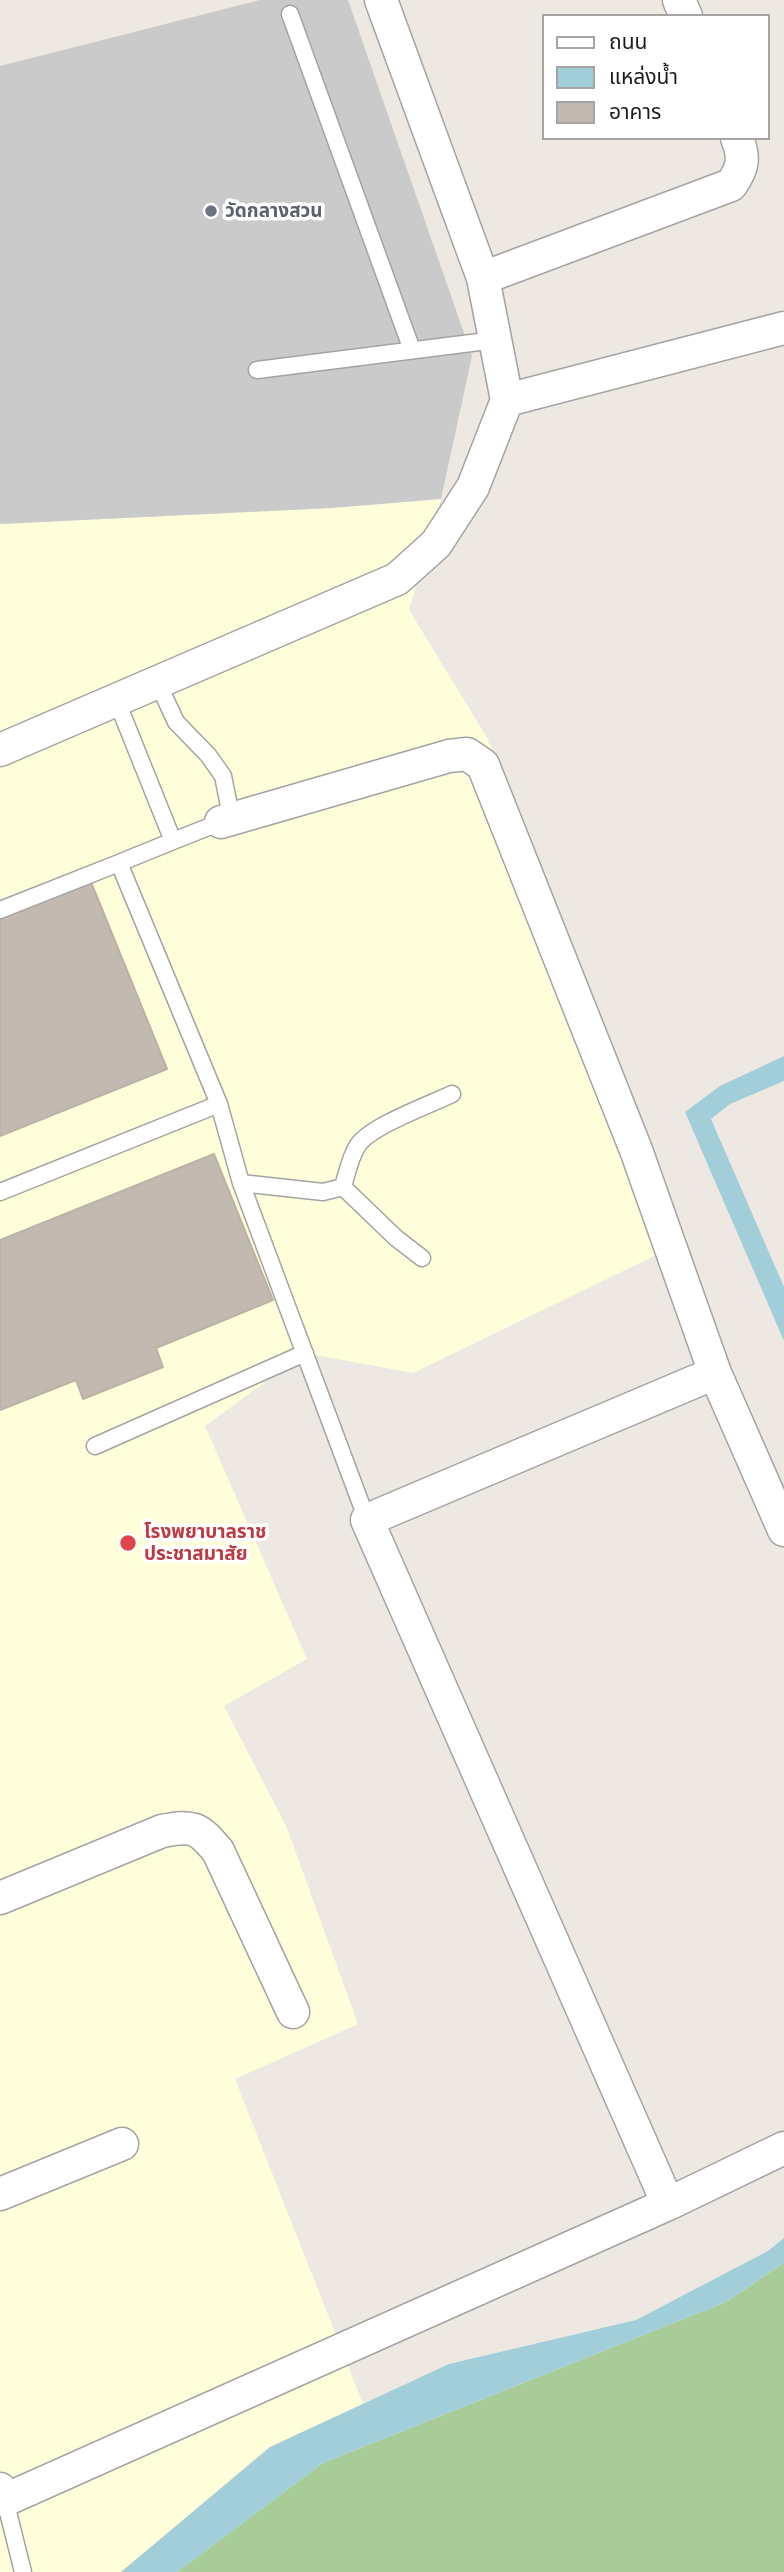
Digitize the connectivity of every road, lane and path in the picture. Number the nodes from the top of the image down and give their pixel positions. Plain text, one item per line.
1 (381, 0) edge
2 (290, 14) dead end
3 (738, 140) edge
4 (483, 278) junction
5 (784, 328) edge
6 (495, 340) junction
7 (412, 350) junction
8 (257, 370) dead end
9 (507, 400) junction
10 (157, 681) junction
11 (116, 699) junction
12 (0, 750) edge
13 (221, 822) junction
14 (173, 841) junction
15 (119, 863) junction
16 (0, 910) edge
17 (452, 1094) dead end
18 (219, 1104) junction
19 (241, 1183) junction
20 (343, 1187) junction
21 (0, 1192) edge
22 (422, 1258) dead end
23 (305, 1353) junction
24 (715, 1373) junction
25 (95, 1446) dead end
26 (367, 1520) junction
27 (784, 1530) edge
28 (0, 1899) edge
29 (293, 2012) dead end
30 (121, 2144) dead end
31 (784, 2148) edge
32 (0, 2193) edge
33 (668, 2204) junction
34 (3, 2494) edge
35 (23, 2572) edge

1 - 4 street
2 - 7 lane
3 - 4 street
4 - 6 street
5 - 9 street
6 - 7 lane
6 - 9 street
7 - 8 lane
9 - 10 street
10 - 11 street
10 - 13 lane
11 - 12 street
11 - 14 lane
13 - 14 lane
13 - 24 street
14 - 15 lane
15 - 16 lane
15 - 18 lane
17 - 20 lane
18 - 19 lane
18 - 21 lane
19 - 20 lane
19 - 23 lane
20 - 22 lane
23 - 25 lane
23 - 26 lane
24 - 26 street
24 - 27 street
26 - 33 street
28 - 29 street
30 - 32 street
31 - 33 street
33 - 34 street
34 - 35 lane

